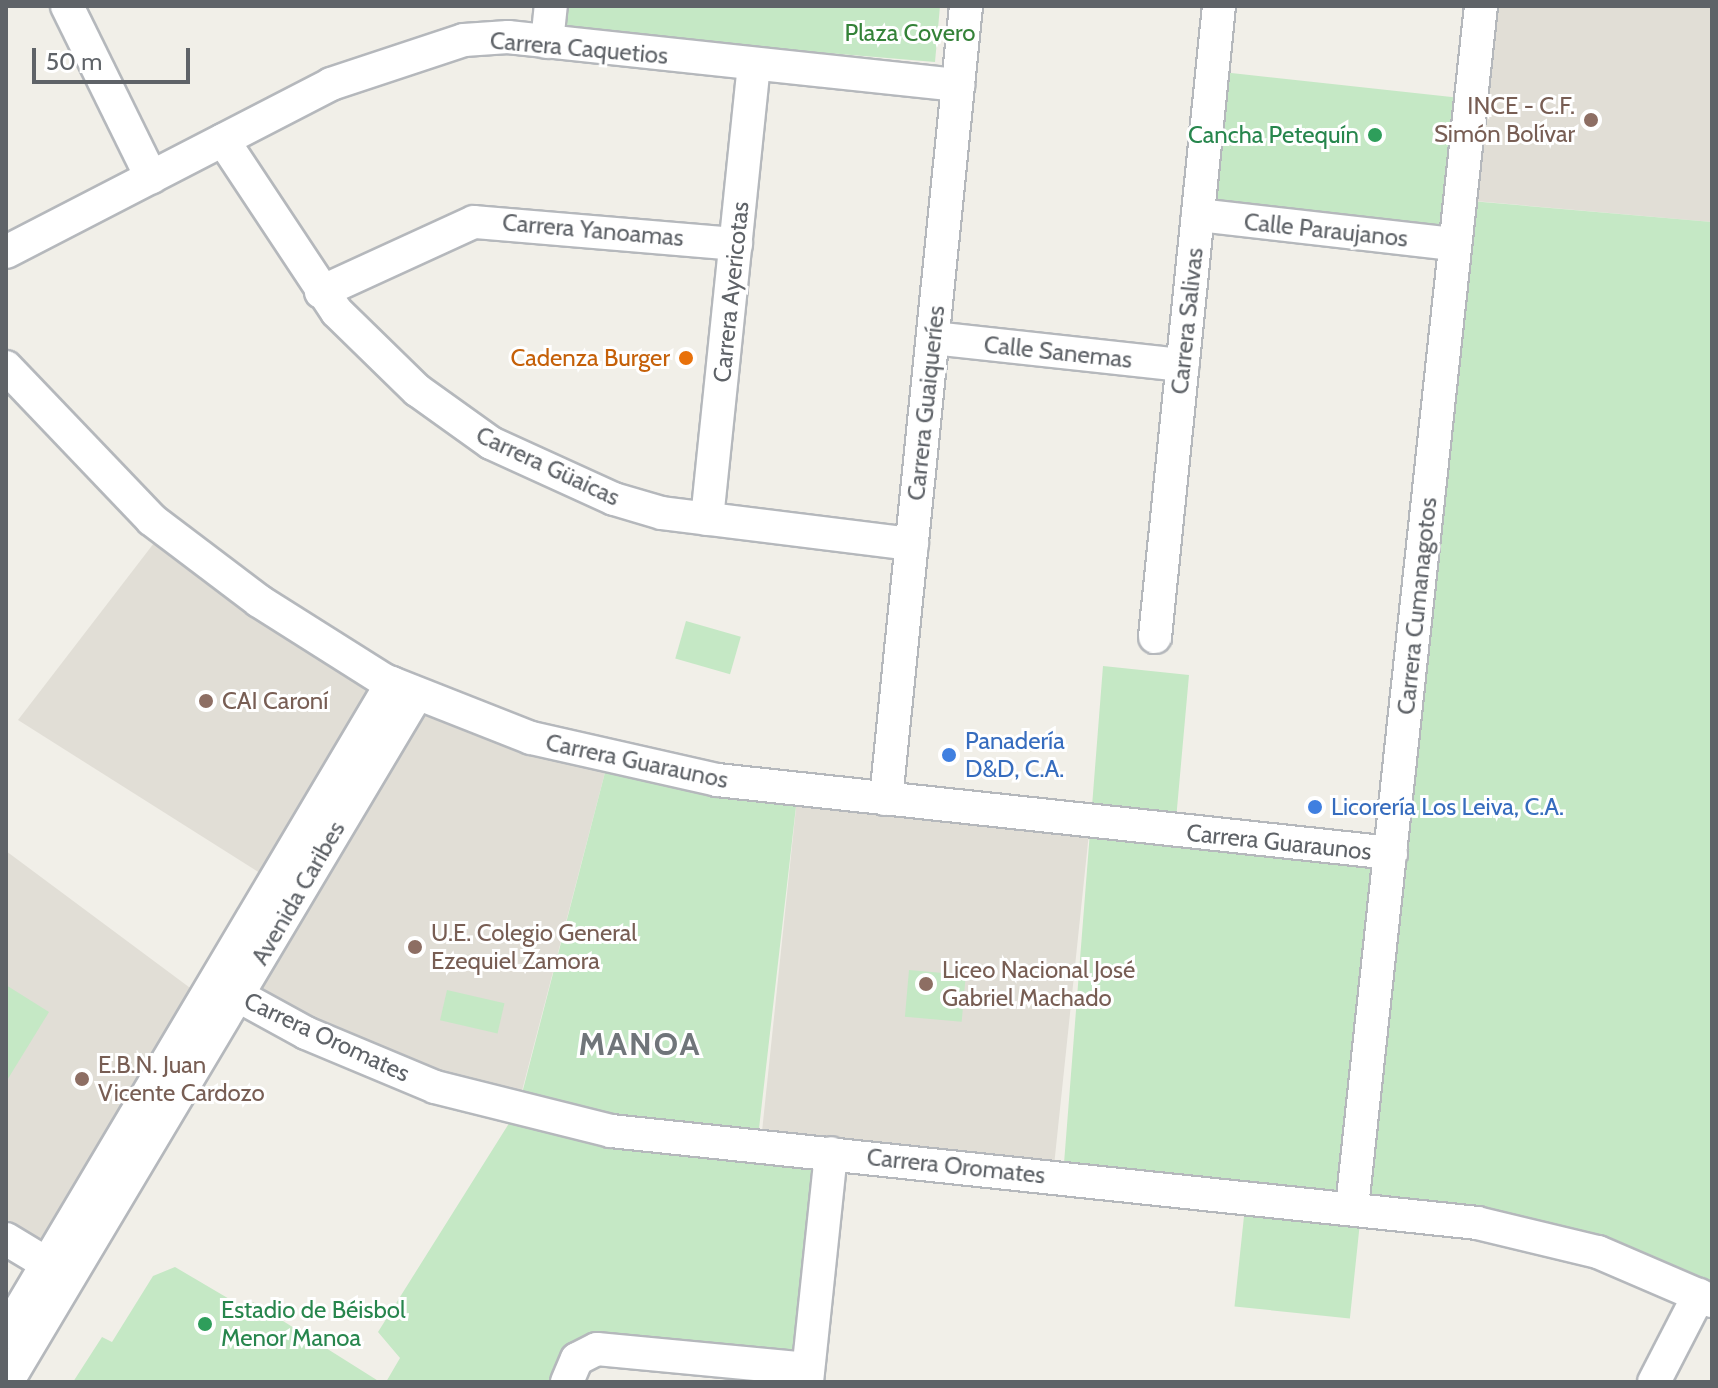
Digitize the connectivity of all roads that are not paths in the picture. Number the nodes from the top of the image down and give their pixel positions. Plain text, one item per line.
1 (67, 6) edge
2 (551, 6) edge
3 (966, 6) edge
4 (1219, 6) edge
5 (1481, 6) edge
6 (547, 42) junction
7 (754, 64) junction
8 (958, 85) junction
9 (223, 140) junction
10 (151, 177) junction
11 (1198, 215) junction
12 (736, 244) junction
13 (1454, 244) junction
14 (6, 252) edge
15 (321, 292) junction
16 (933, 338) junction
17 (1183, 365) junction
18 (6, 367) edge
19 (707, 519) junction
20 (912, 544) junction
21 (1155, 637) dead end
22 (405, 688) junction
23 (886, 799) junction
24 (1391, 853) junction
25 (226, 990) junction
26 (831, 1153) junction
27 (1352, 1207) junction
28 (6, 1239) edge
29 (58, 1271) junction
30 (1705, 1298) edge
31 (6, 1333) edge
32 (572, 1370) edge
33 (808, 1376) edge
34 (7, 1382) edge
35 (1654, 1382) edge

1 - 10 street
2 - 6 street
3 - 8 street, Carrera Guaiqueríes
4 - 11 street, Carrera Salivas
5 - 13 street, Carrera Cumanagotos
6 - 7 street, Carrera Caquetios
6 - 9 street, Carrera Caquetios
7 - 8 street, Carrera Caquetios
7 - 12 street, Carrera Ayericotas
8 - 16 street, Carrera Guaiqueríes
9 - 10 street, Carrera Caquetios
9 - 15 street, Carrera Güaicas
10 - 14 street, Carrera Caquetios
11 - 13 street, Calle Paraujanos
11 - 17 street, Carrera Salivas
12 - 15 street, Carrera Yanoamas
12 - 19 street, Carrera Ayericotas
13 - 24 street, Carrera Cumanagotos
15 - 19 street, Carrera Güaicas
16 - 17 street, Calle Sanemas
16 - 20 street, Carrera Guaiqueríes
17 - 21 street, Carrera Salivas
18 - 22 street, Carrera Guaraunos
19 - 20 street, Carrera Güaicas
20 - 23 street, Carrera Guaiqueríes
22 - 23 street, Carrera Guaraunos
22 - 25 street, Avenida Caribes
23 - 24 street, Carrera Guaraunos
24 - 27 street, Carrera Cumanagotos
25 - 26 street, Carrera Oromates
25 - 29 street, Avenida Caribes
26 - 27 street, Carrera Oromates
26 - 33 street
27 - 30 street, Carrera Oromates
28 - 29 street
29 - 31 street, Avenida Caribes
29 - 34 street, Avenida Caribes
30 - 35 street
32 - 33 street

